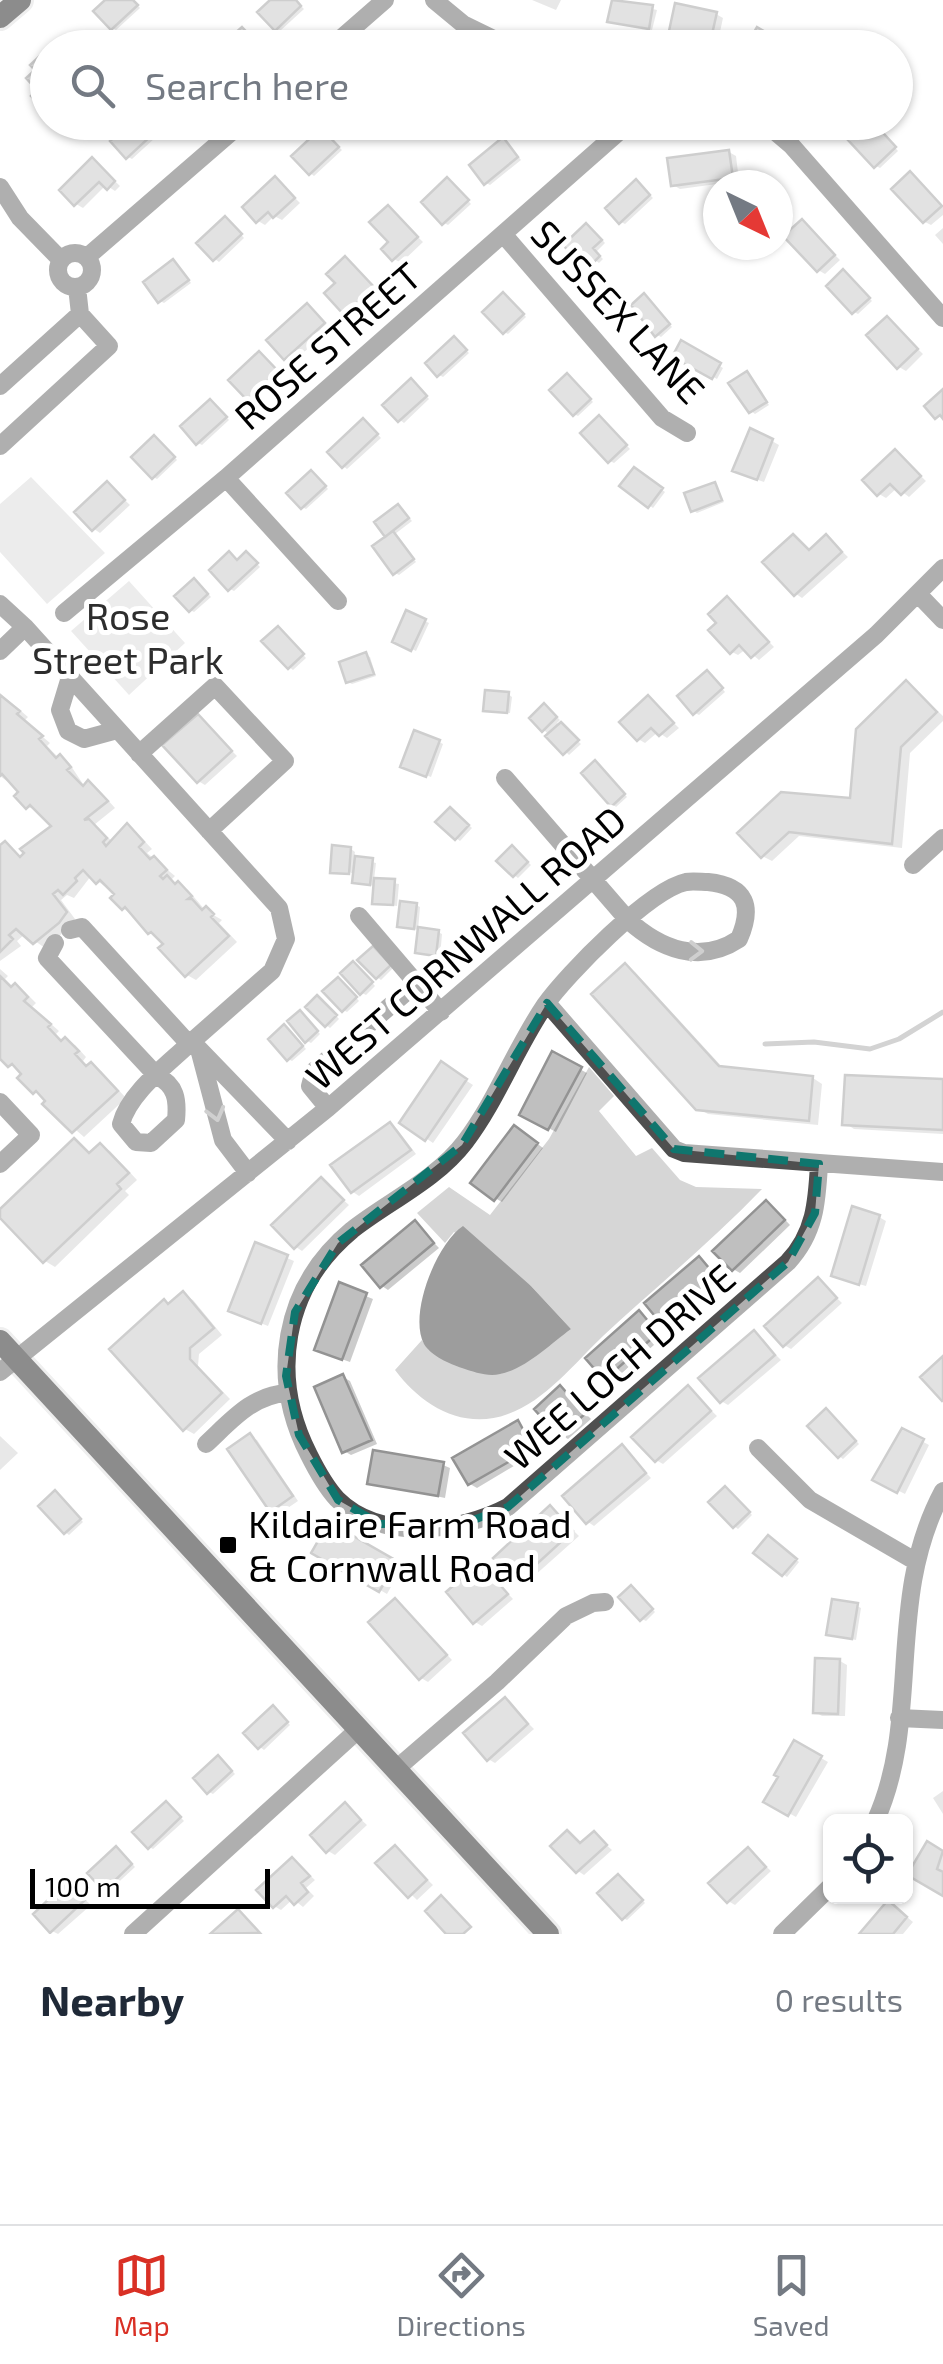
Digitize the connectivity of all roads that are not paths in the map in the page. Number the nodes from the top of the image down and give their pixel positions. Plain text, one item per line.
1 (20, 0) edge
2 (386, 0) edge
3 (434, 0) edge
4 (0, 17) edge
5 (351, 30) edge
6 (475, 30) edge
7 (222, 140) edge
8 (610, 140) edge
9 (785, 140) edge
10 (0, 187) edge
11 (503, 234) junction
12 (87, 257) junction
13 (61, 260) junction
14 (77, 288) junction
15 (80, 314) junction
16 (943, 318) edge
17 (0, 386) edge
18 (687, 433) dead end
19 (0, 446) edge
20 (226, 478) junction
21 (943, 568) edge
22 (920, 595) junction
23 (338, 602) dead end
24 (0, 604) edge
25 (64, 613) dead end
26 (943, 620) edge
27 (24, 626) junction
28 (0, 643) edge
29 (0, 650) edge
30 (70, 677) junction
31 (118, 730) junction
32 (139, 754) junction
33 (505, 778) dead end
34 (209, 831) junction
35 (943, 838) edge
36 (914, 865) dead end
37 (594, 880) junction
38 (359, 916) dead end
39 (628, 920) junction
40 (70, 930) dead end
41 (55, 943) dead end
42 (416, 983) junction
43 (547, 1003) junction
44 (442, 1012) junction
45 (194, 1046) junction
46 (0, 1102) edge
47 (328, 1108) junction
48 (288, 1140) junction
49 (0, 1164) edge
50 (818, 1164) junction
51 (248, 1172) junction
52 (943, 1172) edge
53 (0, 1341) edge
54 (8, 1366) edge
55 (287, 1393) junction
56 (206, 1444) dead end
57 (758, 1448) dead end
58 (943, 1491) edge
59 (914, 1560) junction
60 (605, 1602) dead end
61 (899, 1718) junction
62 (943, 1720) edge
63 (359, 1729) junction
64 (396, 1769) junction
65 (879, 1814) edge
66 (823, 1893) edge
67 (133, 1934) edge
68 (548, 1934) edge
69 (782, 1934) edge

1 - 4 main road
2 - 5 street
3 - 6 street
7 - 12 street
8 - 11 street, ROSE STREET
9 - 16 street
10 - 13 street
11 - 18 street, SUSSEX LANE
11 - 20 street, ROSE STREET
12 - 13 street
12 - 14 street
13 - 14 street
14 - 15 street
15 - 17 street
15 - 19 street
20 - 23 street
20 - 25 street, ROSE STREET
21 - 22 street, WEST CORNWALL ROAD
22 - 26 street
22 - 37 street, WEST CORNWALL ROAD
24 - 27 street
27 - 28 street
27 - 29 street
27 - 30 street
30 - 31 street
30 - 31 street
31 - 32 street
32 - 34 street
32 - 34 street
33 - 37 street
34 - 45 street
35 - 36 street
37 - 39 street
37 - 44 street, WEST CORNWALL ROAD
38 - 42 street
39 -> 39 street, WEE LOCH DRIVE
39 - 43 street, WEE LOCH DRIVE
40 - 45 street
41 - 45 street
42 - 44 street
42 - 47 street
43 - 50 street
43 - 55 street, WEE LOCH DRIVE
44 - 47 street, WEST CORNWALL ROAD
45 - 48 street
45 -> 51 street
46 - 49 street
47 - 48 street, WEST CORNWALL ROAD
48 - 51 street, WEST CORNWALL ROAD
50 - 52 street
50 - 55 street, WEE LOCH DRIVE
51 - 54 street, WEST CORNWALL ROAD
53 - 54 main road
54 - 63 main road
55 - 56 street
57 - 59 street
58 - 59 street
59 - 61 street
60 - 64 street
61 - 62 street
61 - 65 street
63 - 64 main road
63 - 67 street
64 - 68 main road
66 - 69 street

